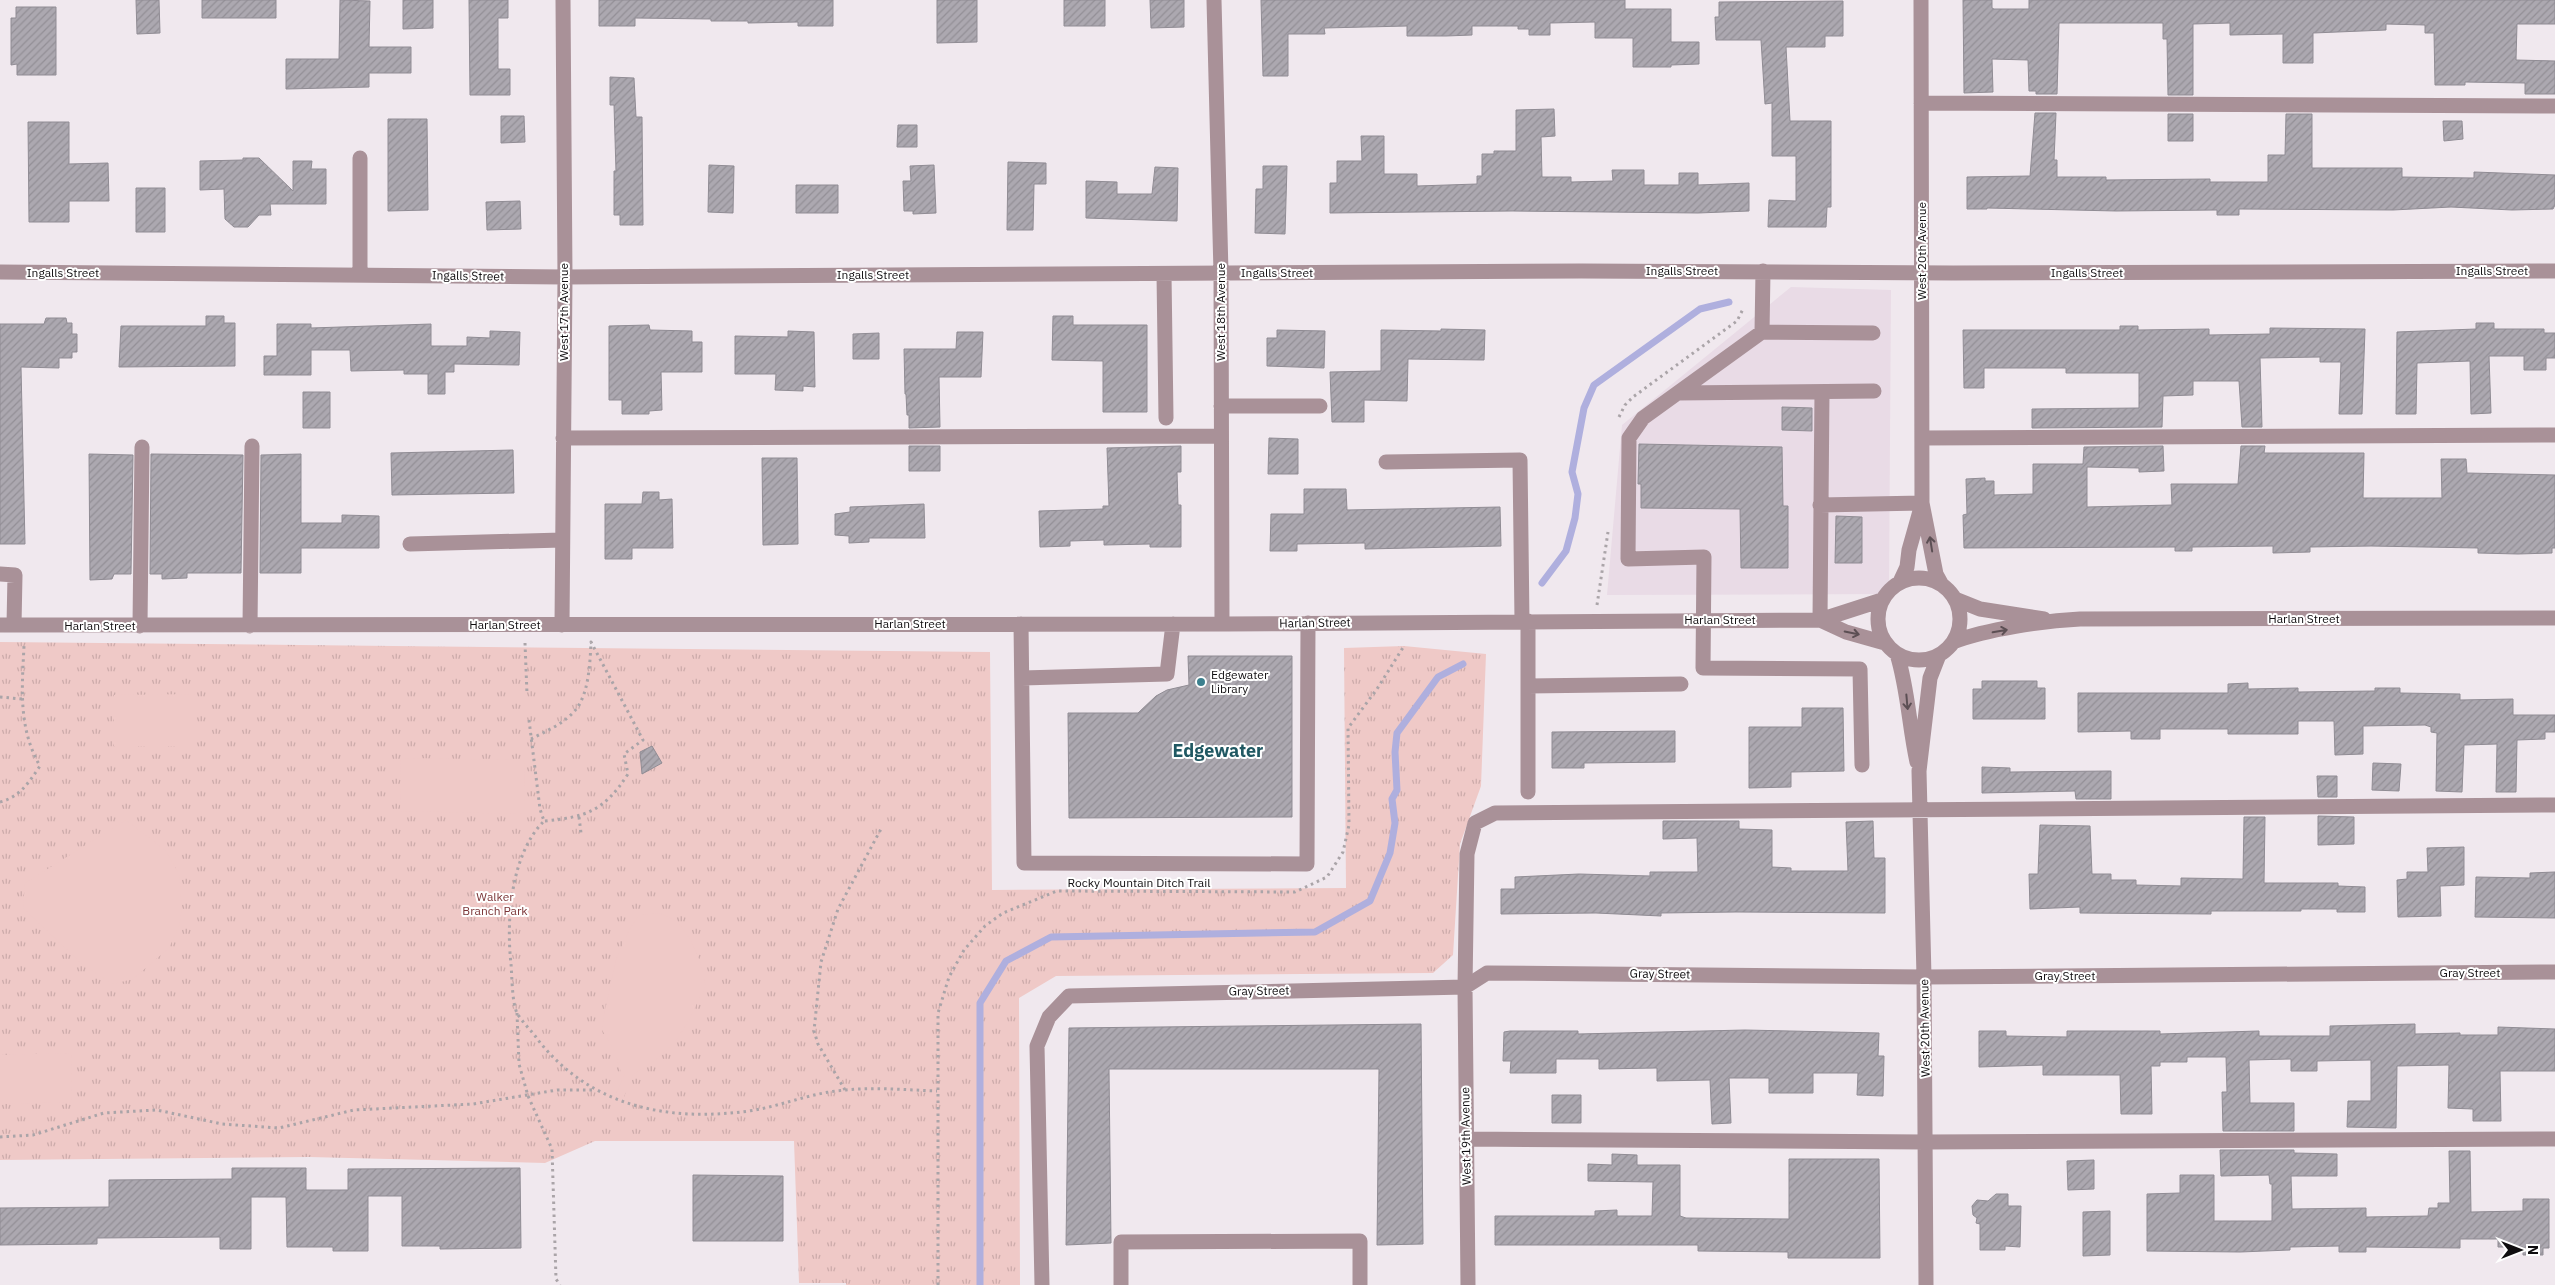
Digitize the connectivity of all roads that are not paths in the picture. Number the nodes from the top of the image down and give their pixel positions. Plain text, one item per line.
1 (563, 0) edge
2 (1214, 0) edge
3 (1921, 0) edge
4 (1921, 104) junction
5 (2555, 106) edge
6 (360, 158) dead end
7 (2555, 270) edge
8 (1763, 271) junction
9 (0, 272) edge
10 (1222, 273) junction
11 (1164, 274) junction
12 (1922, 274) junction
13 (360, 275) junction
14 (565, 277) junction
15 (1762, 332) junction
16 (1873, 333) dead end
17 (1874, 391) dead end
18 (1822, 392) junction
19 (1678, 393) junction
20 (1222, 406) junction
21 (1320, 406) dead end
22 (1166, 418) dead end
23 (2555, 435) edge
24 (1222, 436) junction
25 (563, 438) junction
26 (1923, 438) junction
27 (252, 446) dead end
28 (142, 447) dead end
29 (1386, 462) dead end
30 (1922, 503) junction
31 (1820, 505) junction
32 (562, 540) junction
33 (410, 544) dead end
34 (0, 574) edge
35 (1900, 582) junction
36 (1942, 585) junction
37 (1955, 599) junction
38 (1882, 600) junction
39 (2555, 618) edge
40 (1704, 620) junction
41 (1820, 620) junction
42 (2053, 620) junction
43 (1525, 621) junction
44 (1308, 623) junction
45 (1021, 624) junction
46 (1173, 624) junction
47 (1222, 624) junction
48 (7, 625) edge
49 (562, 625) junction
50 (140, 626) junction
51 (250, 626) junction
52 (1953, 642) junction
53 (1885, 643) junction
54 (1897, 654) junction
55 (1939, 655) junction
56 (1022, 678) junction
57 (1681, 684) dead end
58 (1528, 686) junction
59 (1862, 765) dead end
60 (1919, 771) junction
61 (1528, 792) dead end
62 (2555, 805) edge
63 (1920, 810) junction
64 (2555, 972) edge
65 (1924, 977) junction
66 (1465, 986) junction
67 (1466, 1139) junction
68 (2555, 1139) edge
69 (1926, 1142) junction
70 (1042, 1285) edge
71 (1121, 1285) edge
72 (1360, 1285) edge
73 (1468, 1285) edge
74 (1926, 1285) edge

1 - 14 street, West 17th Avenue
2 - 10 street, West 18th Avenue
3 - 4 street, West 20th Avenue
4 - 5 street
4 - 12 street, West 20th Avenue
6 - 13 street
7 - 12 street, Ingalls Street
8 - 10 street, Ingalls Street
8 - 12 street, Ingalls Street
8 - 15 street
9 - 13 street, Ingalls Street
10 - 11 street, Ingalls Street
10 - 20 street, West 18th Avenue
11 - 14 street, Ingalls Street
11 - 22 street
12 - 26 street, West 20th Avenue
13 - 14 street, Ingalls Street
14 - 25 street, West 17th Avenue
15 - 16 street
15 - 19 street
17 - 18 street
18 - 19 street
18 - 31 street
19 - 40 street
20 - 21 street
20 - 24 street, West 18th Avenue
23 - 26 street
24 - 25 street
24 - 47 street, West 18th Avenue
25 - 32 street, West 17th Avenue
26 - 30 street, West 20th Avenue
27 - 51 street
28 - 50 street
29 - 43 street
30 - 31 street
30 - 35 street, West 20th Avenue
36 -> 30 street, West 20th Avenue
31 - 41 street
32 - 33 street
32 - 49 street, West 17th Avenue
34 - 48 street
35 - 36 street
35 - 38 street
36 - 37 street
37 - 42 street, Harlan Street
37 - 52 street
38 - 41 street, Harlan Street
38 - 53 street
39 - 42 street, Harlan Street
40 - 41 street, Harlan Street
40 - 43 street, Harlan Street
40 - 59 street
41 -> 53 street, Harlan Street
52 -> 42 street, Harlan Street
43 - 44 street, Harlan Street
43 - 58 street
44 - 47 street, Harlan Street
44 - 56 street
45 - 46 street, Harlan Street
45 - 49 street, Harlan Street
45 - 56 street
46 - 47 street, Harlan Street
46 - 56 street
48 - 50 street, Harlan Street
49 - 51 street, Harlan Street
50 - 51 street, Harlan Street
52 - 55 street
53 - 54 street
54 - 55 street
54 -> 60 street, West 20th Avenue
55 - 60 street, West 20th Avenue
57 - 58 street
58 - 61 street
60 - 63 street, West 20th Avenue
62 - 63 street
63 - 65 street, West 20th Avenue
63 - 66 street, West 19th Avenue
64 - 65 street, Gray Street
65 - 66 street, Gray Street
65 - 69 street, West 20th Avenue
66 - 67 street, West 19th Avenue
66 - 70 street, Gray Street
67 - 69 street
67 - 73 street, West 19th Avenue
68 - 69 street
69 - 74 street, West 20th Avenue
71 - 72 street

